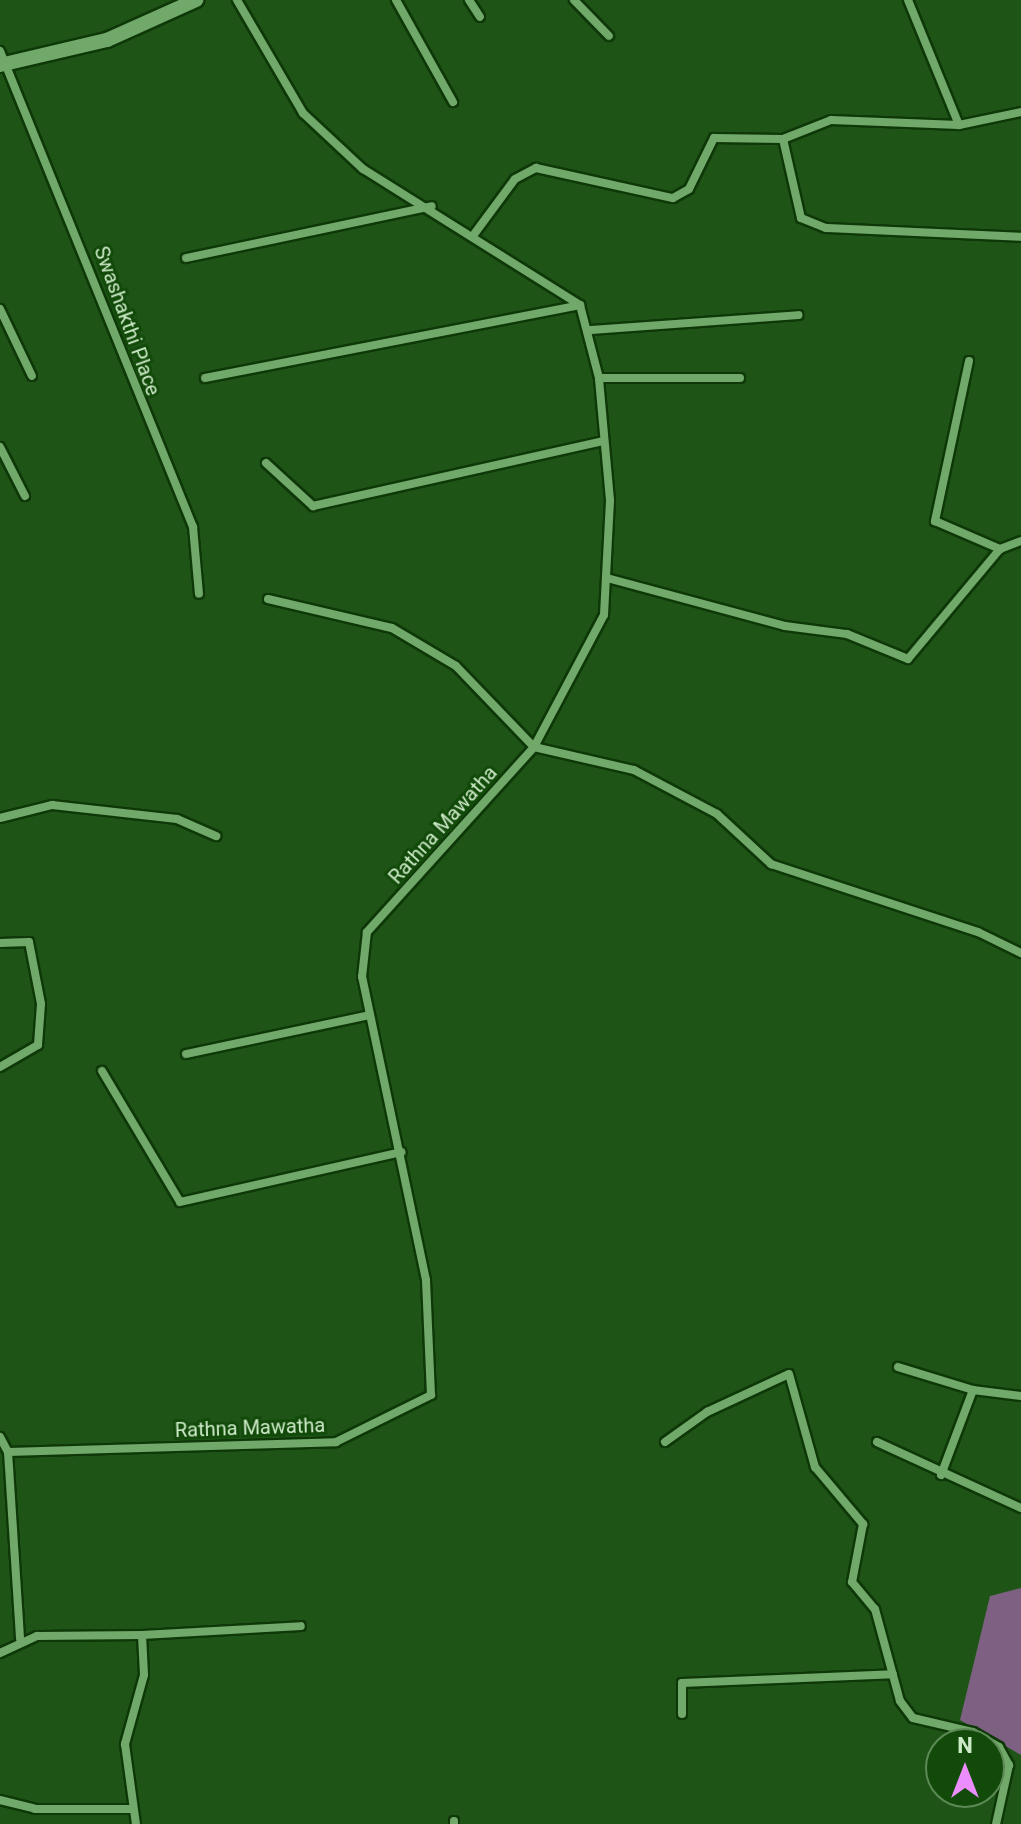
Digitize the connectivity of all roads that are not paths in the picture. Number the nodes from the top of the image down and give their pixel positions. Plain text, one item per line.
1 (196, 0) edge
2 (237, 0) edge
3 (396, 0) edge
4 (469, 0) edge
5 (574, 0) edge
6 (908, 0) edge
7 (480, 17) dead end
8 (609, 36) dead end
9 (1, 60) edge
10 (453, 102) dead end
11 (1021, 112) edge
12 (959, 125) junction
13 (783, 139) junction
14 (432, 206) junction
15 (475, 233) junction
16 (1021, 237) edge
17 (186, 258) dead end
18 (580, 305) junction
19 (0, 309) edge
20 (798, 315) dead end
21 (591, 330) junction
22 (969, 361) dead end
23 (32, 376) dead end
24 (205, 378) dead end
25 (599, 378) junction
26 (740, 378) dead end
27 (603, 441) junction
28 (0, 447) edge
29 (266, 463) dead end
30 (25, 496) dead end
31 (1021, 541) edge
32 (1000, 549) junction
33 (607, 578) junction
34 (199, 594) dead end
35 (268, 599) dead end
36 (534, 747) junction
37 (0, 818) edge
38 (216, 836) dead end
39 (0, 943) edge
40 (1021, 953) edge
41 (369, 1015) junction
42 (186, 1054) dead end
43 (0, 1067) edge
44 (102, 1071) dead end
45 (401, 1152) junction
46 (898, 1367) dead end
47 (973, 1390) junction
48 (1021, 1396) edge
49 (0, 1437) edge
50 (665, 1442) dead end
51 (877, 1442) dead end
52 (8, 1452) junction
53 (941, 1475) junction
54 (1021, 1508) edge
55 (301, 1626) dead end
56 (142, 1635) junction
57 (20, 1639) junction
58 (0, 1653) edge
59 (893, 1674) junction
60 (682, 1714) dead end
61 (1009, 1765) junction
62 (1021, 1769) edge
63 (0, 1800) edge
64 (133, 1809) junction
65 (136, 1824) edge
66 (996, 1824) edge

1 - 9 street
2 - 14 street
3 - 10 street
4 - 7 street
5 - 8 street
6 - 12 street
9 - 34 street, Swashakthi Place
11 - 12 street
12 - 13 street
13 - 15 street
13 - 16 street
14 - 15 street
14 - 17 street
15 - 18 street
18 - 21 street, Rathna Mawatha
18 - 24 street
19 - 23 street
20 - 21 street
21 - 25 street, Rathna Mawatha
22 - 32 street
25 - 26 street
25 - 27 street, Rathna Mawatha
27 - 29 street
27 - 33 street, Rathna Mawatha
28 - 30 street
31 - 32 street
32 - 33 street
33 - 36 street, Rathna Mawatha
35 - 36 street
36 - 40 street
36 - 41 street, Rathna Mawatha
37 - 38 street
39 - 43 street
41 - 42 street
41 - 45 street, Rathna Mawatha
44 - 45 street
45 - 52 street, Rathna Mawatha
46 - 47 street
47 - 48 street
47 - 53 street
49 - 52 street
50 - 59 street
51 - 53 street
52 - 57 street
53 - 54 street
55 - 56 street
56 - 57 street
56 - 64 street
57 - 58 street
59 - 60 street
59 - 61 street
61 - 62 street
61 - 66 street
63 - 64 street
64 - 65 street

